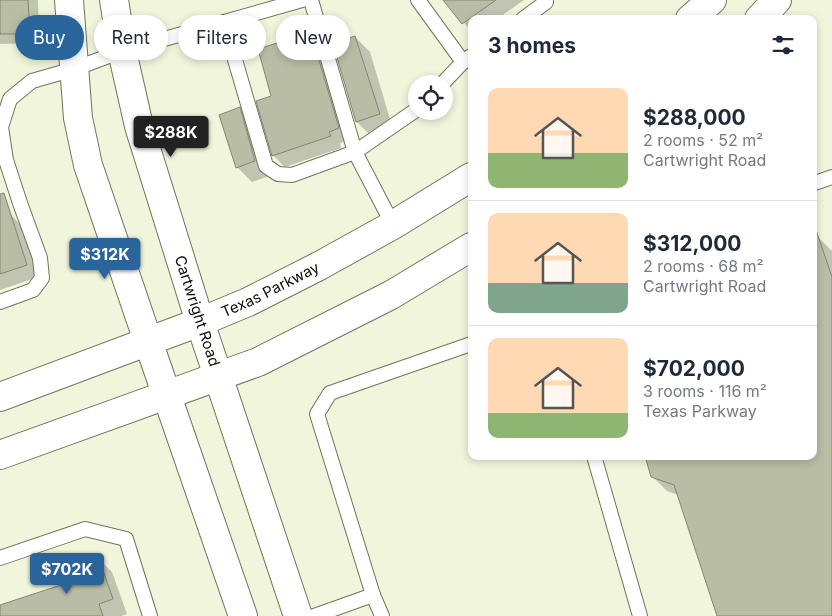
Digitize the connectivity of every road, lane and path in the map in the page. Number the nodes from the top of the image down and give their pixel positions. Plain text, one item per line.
1 (69, 0) edge
2 (114, 0) edge
3 (302, 0) edge
4 (311, 0) edge
5 (418, 0) edge
6 (712, 0) edge
7 (777, 0) edge
8 (547, 1) edge
9 (116, 15) edge
10 (249, 15) edge
11 (528, 15) edge
12 (695, 15) edge
13 (763, 15) edge
14 (467, 59) edge
15 (98, 60) edge
16 (124, 60) edge
17 (235, 60) edge
18 (74, 69) junction
19 (451, 75) edge
20 (408, 116) edge
21 (356, 152) junction
22 (4, 165) edge
23 (832, 177) edge
24 (468, 179) edge
25 (817, 182) edge
26 (393, 225) junction
27 (468, 249) edge
28 (0, 302) edge
29 (200, 322) junction
30 (148, 341) junction
31 (468, 345) edge
32 (218, 377) junction
33 (168, 395) junction
34 (0, 397) edge
35 (0, 454) edge
36 (595, 460) edge
37 (0, 558) edge
38 (373, 595) junction
39 (150, 616) edge
40 (243, 616) edge
41 (298, 616) edge
42 (314, 616) edge
43 (382, 616) edge
44 (640, 616) edge

1 - 18 main road
2 - 9 main road, Cartwright Road
3 - 10 lane
4 - 21 lane
5 - 14 lane
6 - 12 main road
7 - 13 main road
8 - 11 lane
14 - 19 lane
15 - 18 lane
16 - 29 main road, Cartwright Road
17 - 21 lane
18 - 22 lane
18 - 30 main road
20 - 21 lane
21 - 26 lane
22 - 28 lane
23 - 25 lane
24 - 26 main road, Texas Parkway
26 - 29 main road, Texas Parkway
27 - 32 main road
29 - 30 main road, Texas Parkway
29 - 32 main road, Cartwright Road
30 - 33 main road
30 - 34 main road, Texas Parkway
31 - 38 lane
32 - 33 main road
32 - 41 main road, Cartwright Road
33 - 35 main road
33 - 40 main road
36 - 44 lane
37 - 39 lane
38 - 42 lane
38 - 43 lane

